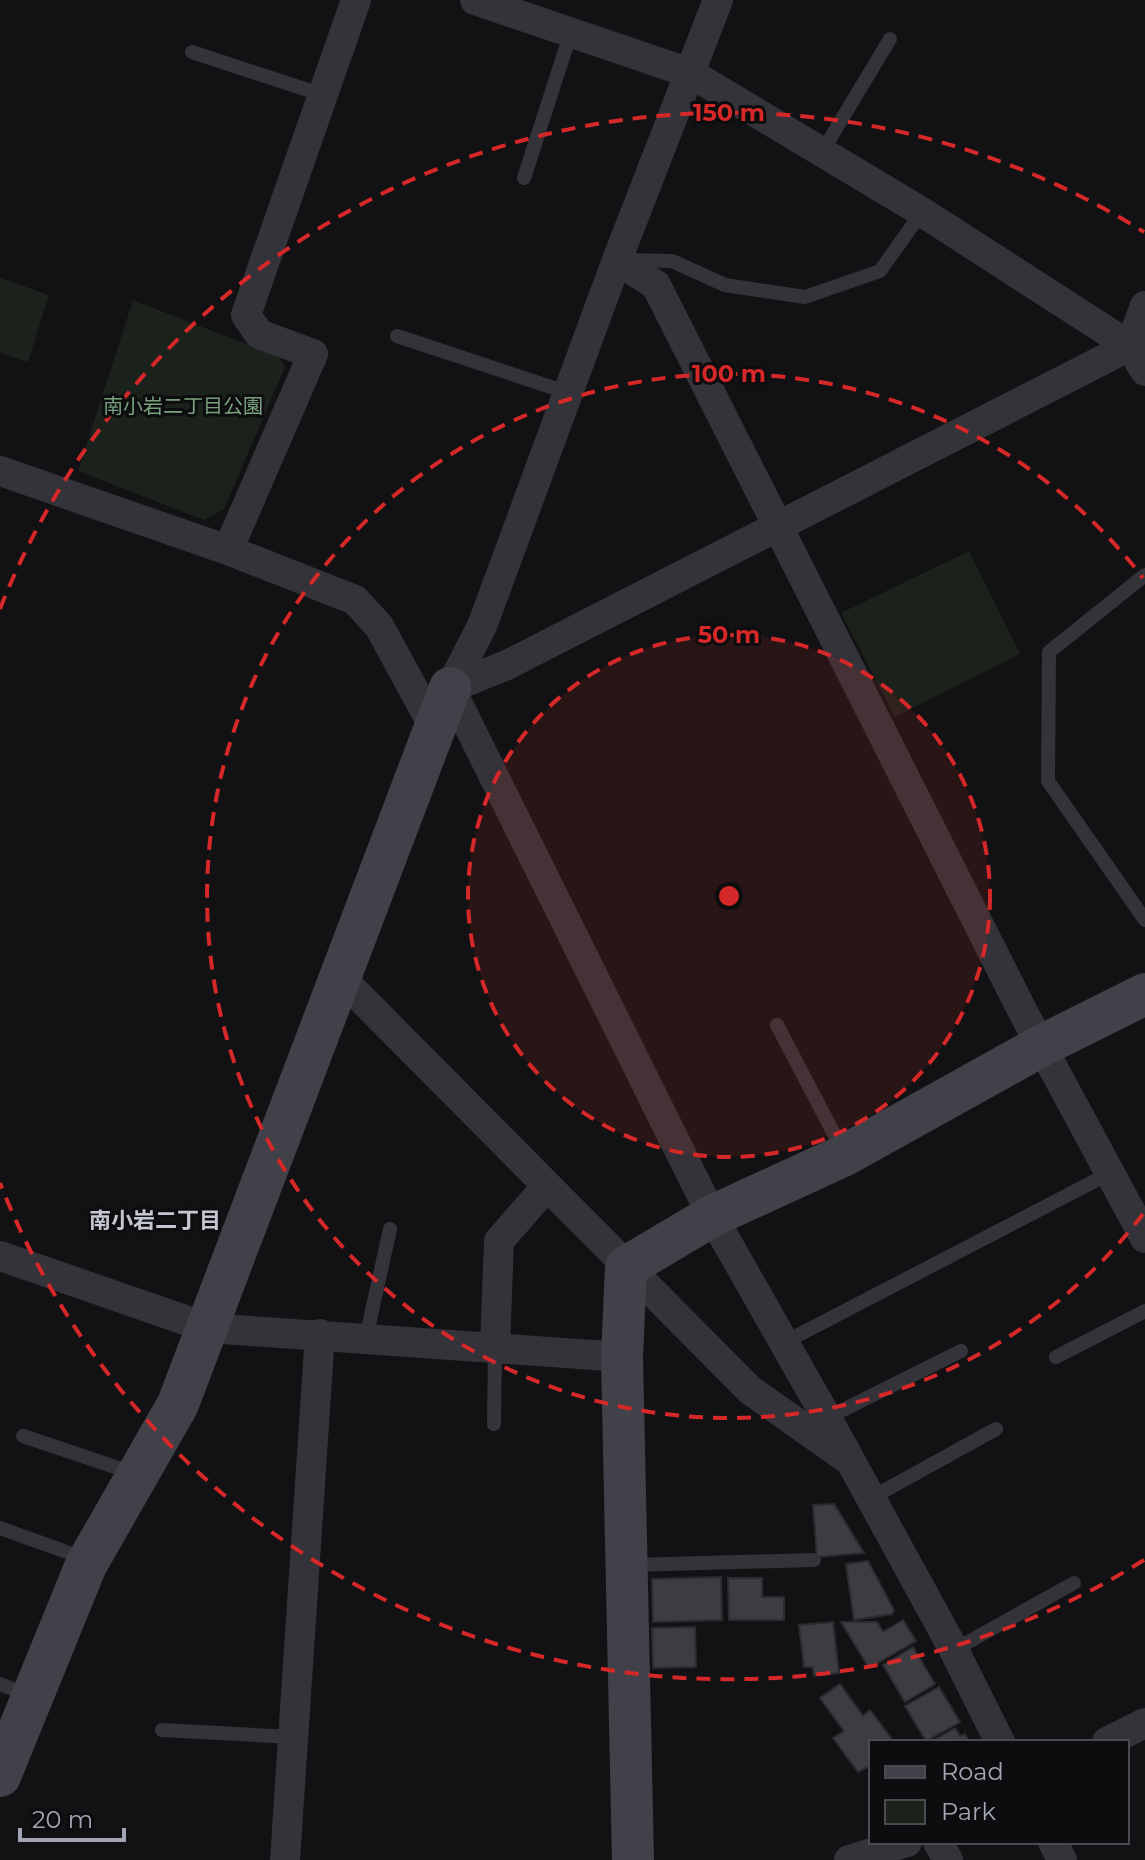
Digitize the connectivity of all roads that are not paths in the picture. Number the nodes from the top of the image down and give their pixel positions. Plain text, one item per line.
1 (356, 0) edge
2 (477, 0) edge
3 (718, 0) edge
4 (571, 32) junction
5 (890, 39) dead end
6 (192, 52) dead end
7 (690, 73) junction
8 (323, 95) junction
9 (822, 152) junction
10 (524, 178) dead end
11 (922, 212) junction
12 (617, 260) junction
13 (1145, 306) edge
14 (397, 336) dead end
15 (1137, 358) edge
16 (569, 393) junction
17 (2, 479) edge
18 (778, 525) junction
19 (228, 550) junction
20 (1145, 575) edge
21 (450, 688) junction
22 (435, 729) junction
23 (1145, 920) edge
24 (341, 978) junction
25 (1145, 994) edge
26 (777, 1025) dead end
27 (1041, 1046) junction
28 (845, 1155) junction
29 (1112, 1172) junction
30 (547, 1186) junction
31 (712, 1216) junction
32 (390, 1229) dead end
33 (1145, 1238) edge
34 (0, 1256) edge
35 (626, 1267) junction
36 (1145, 1311) edge
37 (208, 1328) junction
38 (320, 1334) junction
39 (366, 1338) junction
40 (785, 1342) junction
41 (495, 1348) junction
42 (961, 1351) dead end
43 (622, 1357) junction
44 (1056, 1357) dead end
45 (827, 1418) junction
46 (494, 1424) dead end
47 (996, 1429) dead end
48 (23, 1436) dead end
49 (852, 1463) junction
50 (137, 1474) junction
51 (871, 1498) junction
52 (0, 1528) edge
53 (89, 1559) junction
54 (814, 1560) dead end
55 (627, 1565) junction
56 (1074, 1583) dead end
57 (954, 1650) junction
58 (16, 1690) edge
59 (1145, 1723) edge
60 (162, 1730) dead end
61 (293, 1737) junction
62 (999, 1740) edge
63 (1111, 1740) edge
64 (0, 1776) edge
65 (901, 1844) edge
66 (285, 1860) edge
67 (633, 1860) edge
68 (849, 1860) edge

1 - 8 street
2 - 4 street
3 - 7 street
4 - 7 street
4 - 10 lane
5 - 9 lane
6 - 8 lane
7 - 9 street
7 - 12 street
8 - 19 street
9 - 11 street
11 - 12 lane
11 - 15 street
12 - 16 street
12 - 18 street
13 - 15 street
14 - 16 lane
15 - 18 street
16 - 21 street
17 - 19 street
18 - 21 street
18 - 27 street
19 - 22 street
20 - 23 lane
21 - 22 street
21 - 31 street
22 - 24 street
24 - 30 street
24 - 37 street
25 - 27 street
26 - 28 lane
27 - 28 street
27 - 29 street
28 - 31 street
29 - 33 street
29 - 40 lane
30 - 35 street
30 - 41 street
31 - 35 street
31 - 40 street
32 - 39 lane
34 - 37 street
35 - 43 street
35 - 49 street
36 - 44 lane
37 - 38 street
37 - 50 street
38 - 39 street
38 - 61 street
39 - 41 street
40 - 45 street
41 - 43 street
41 - 46 lane
42 - 45 lane
43 - 55 street
45 - 49 street
47 - 51 lane
48 - 50 lane
49 - 51 street
50 - 53 street
51 - 57 street
52 - 53 lane
53 - 58 street
54 - 55 lane
55 - 67 street
56 - 57 lane
57 - 62 street
58 - 64 street
59 - 63 street
60 - 61 lane
61 - 66 street
65 - 68 street

